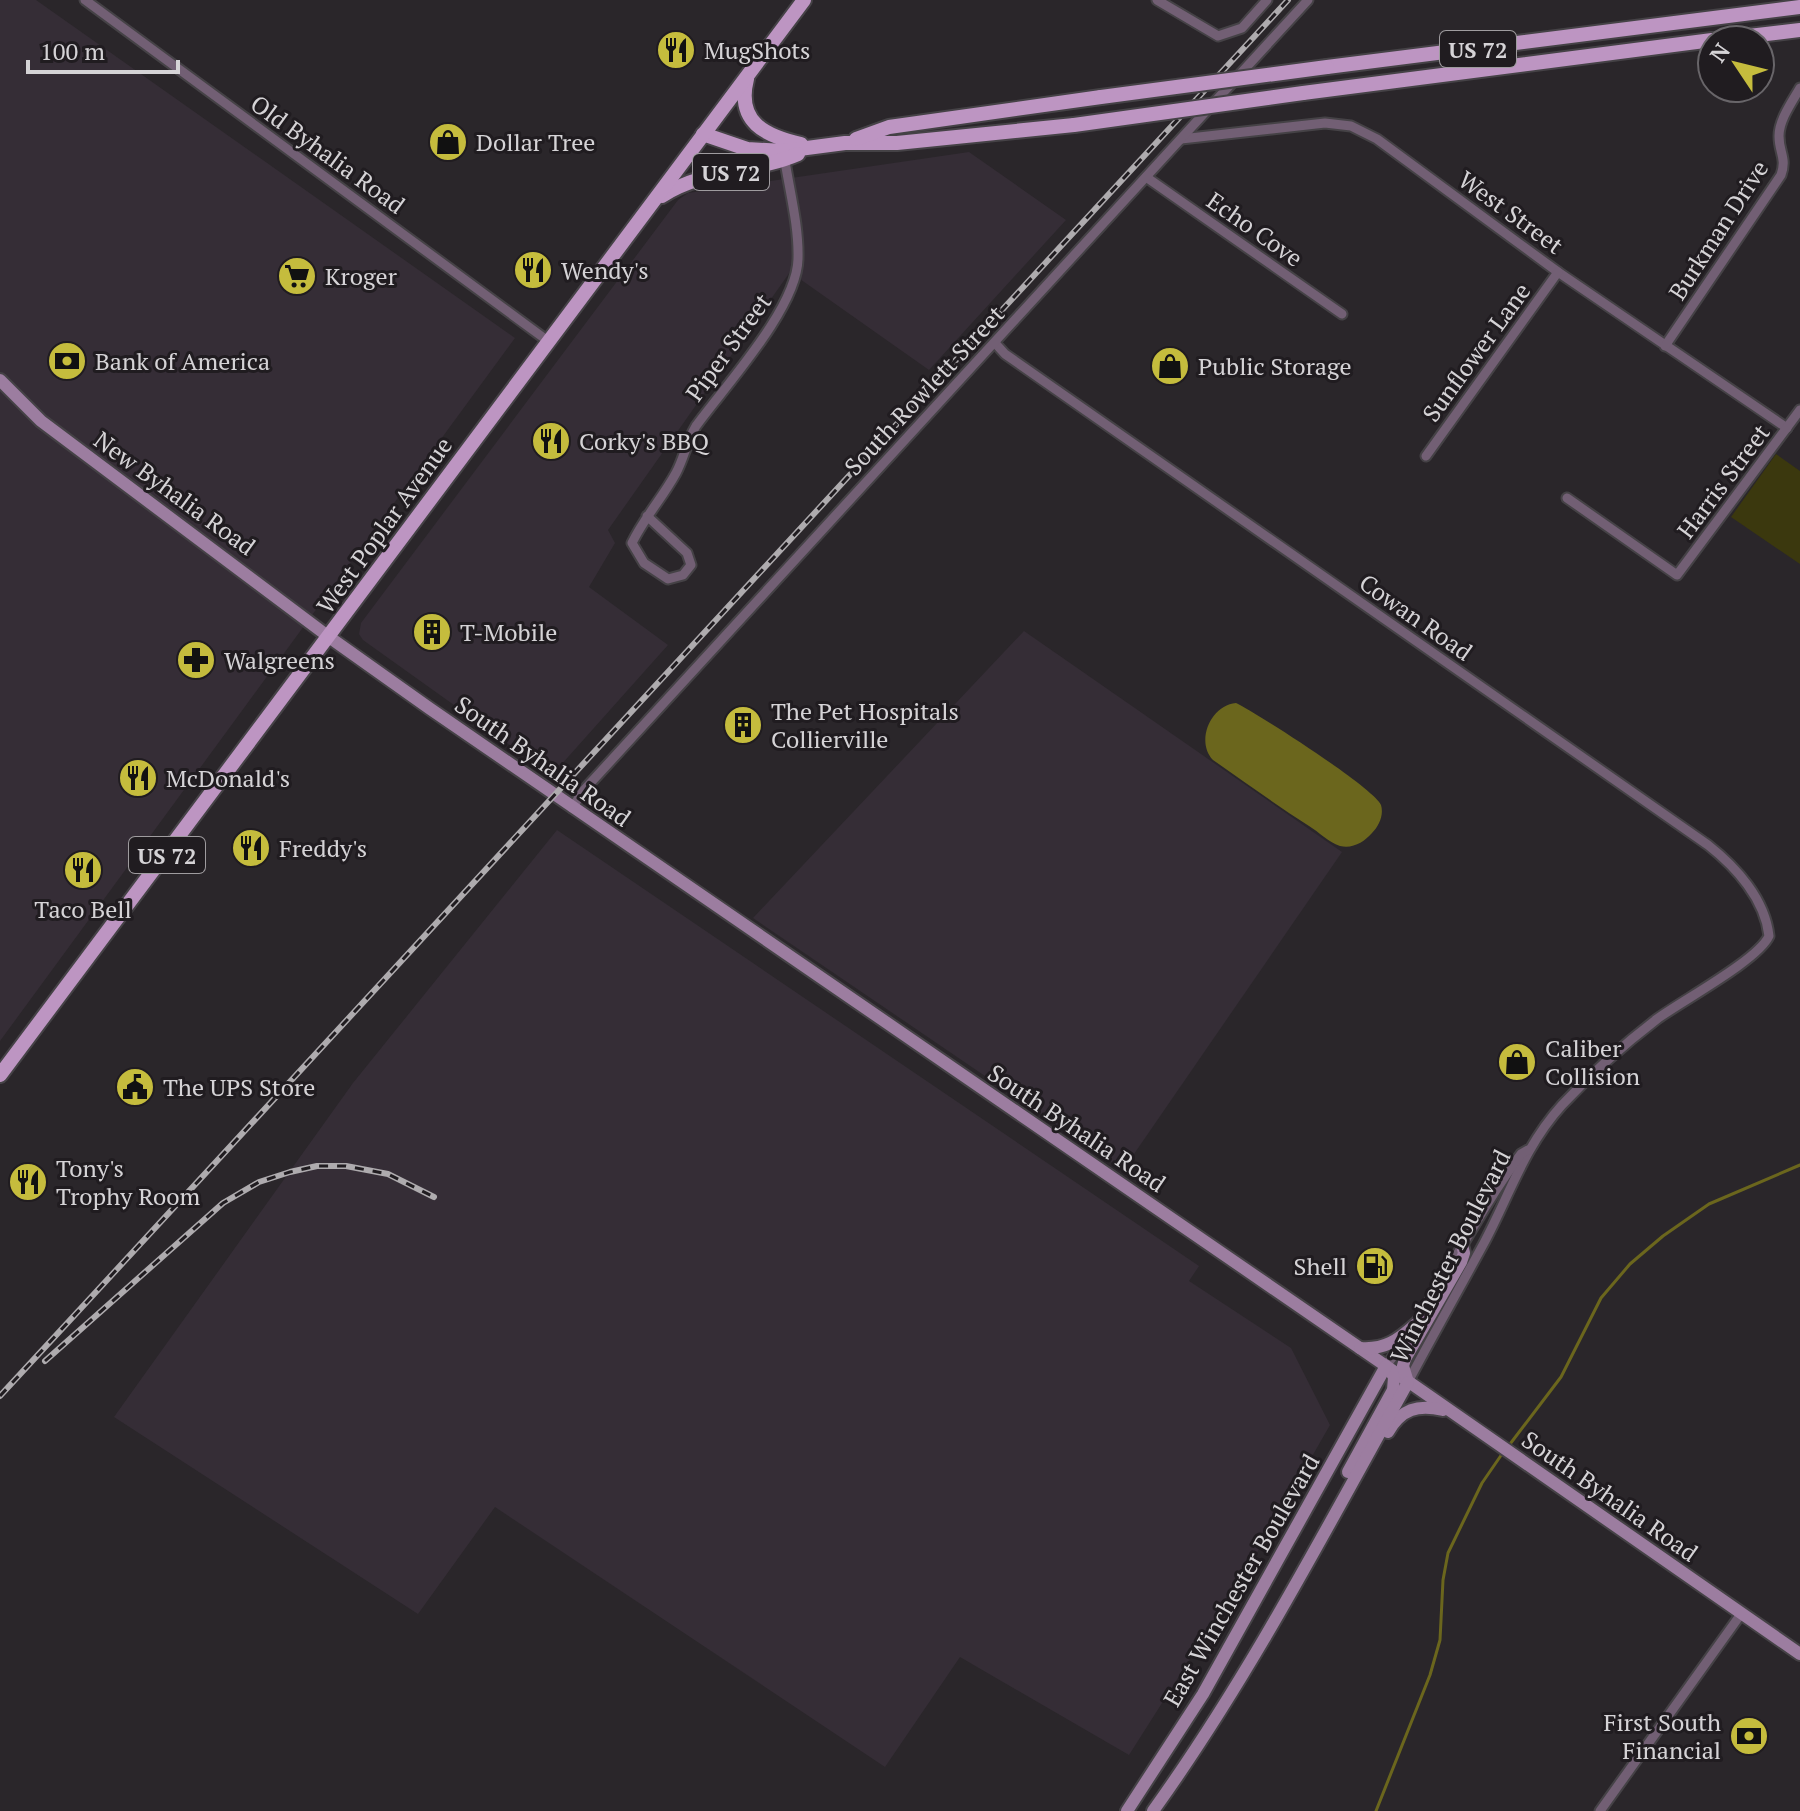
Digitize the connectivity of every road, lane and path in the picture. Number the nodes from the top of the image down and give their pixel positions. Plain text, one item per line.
1 (85, 0) edge
2 (804, 0) edge
3 (1157, 0) edge
4 (1267, 0) edge
5 (1308, 0) edge
6 (1800, 7) edge
7 (1628, 29) junction
8 (1800, 30) edge
9 (1776, 33) edge
10 (1696, 42) edge
11 (1627, 52) junction
12 (748, 74) junction
13 (1800, 88) edge
14 (703, 134) junction
15 (1181, 139) junction
16 (845, 143) junction
17 (783, 150) junction
18 (1146, 177) junction
19 (652, 202) junction
20 (1558, 272) junction
21 (1342, 314) dead end
22 (548, 341) junction
23 (995, 343) junction
24 (1665, 346) junction
25 (0, 380) edge
26 (1800, 410) edge
27 (1787, 428) junction
28 (1426, 456) dead end
29 (1567, 498) dead end
30 (647, 516) junction
31 (329, 637) junction
32 (572, 808) junction
33 (1758, 952) joint
34 (0, 1075) edge
35 (1528, 1150) junction
36 (1462, 1245) junction
37 (1416, 1324) junction
38 (1360, 1348) junction
39 (1386, 1366) junction
40 (1408, 1382) junction
41 (1451, 1411) junction
42 (1322, 1535) junction
43 (1261, 1592) junction
44 (1277, 1613) junction
45 (1741, 1614) junction
46 (1800, 1654) edge
47 (1127, 1811) edge
48 (1153, 1811) edge
49 (1600, 1811) edge

1 - 22 street, Old Byhalia Road
2 - 12 main road, West Poplar Avenue
3 - 4 street
5 - 15 street, South Rowlett Street
6 - 7 main road, US 72
7 - 11 main road
7 - 16 main road, US 72, bridge
8 - 9 main road, US 72
10 - 11 main road, US 72
11 - 16 main road, US 72, bridge
12 - 14 main road, West Poplar Avenue
12 - 17 main road
13 - 24 street, Burkman Drive
14 - 17 main road, US 72
14 - 19 main road, West Poplar Avenue / US 72
15 - 18 street, South Rowlett Street
15 - 20 street, West Street
16 - 17 main road, US 72
17 - 19 main road, US 72
17 - 30 street, Piper Street
18 - 21 street, Echo Cove
18 - 23 street, South Rowlett Street
19 - 22 main road, West Poplar Avenue / US 72
20 - 24 street, West Street
20 - 28 street, Sunflower Lane
22 - 31 main road, West Poplar Avenue / US 72
23 - 32 street, South Rowlett Street
23 - 33 street, Cowan Road
24 - 27 street, West Street
25 - 31 main road, New Byhalia Road
26 - 27 street, Harris Street
27 - 29 street, Harris Street
30 - 30 street, Piper Street
31 - 32 main road, South Byhalia Road
31 - 34 main road, West Poplar Avenue / US 72
32 - 38 main road, South Byhalia Road
33 - 35 street, Winchester Boulevard
35 - 36 street, Winchester Boulevard
35 - 40 street, Winchester Boulevard
36 - 37 street, Winchester Boulevard
36 - 40 main road
37 - 38 main road
37 - 39 street, Winchester Boulevard
38 - 39 main road, South Byhalia Road
39 - 40 main road, South Byhalia Road
39 - 42 main road
39 - 43 main road, East Winchester Boulevard
40 - 41 main road, South Byhalia Road
40 - 42 main road, East Winchester Boulevard
41 - 42 main road
41 - 45 main road, South Byhalia Road
42 - 44 main road, East Winchester Boulevard
43 - 44 main road
43 - 47 main road, East Winchester Boulevard
44 - 48 main road, East Winchester Boulevard
45 - 46 main road, South Byhalia Road
45 - 49 street

